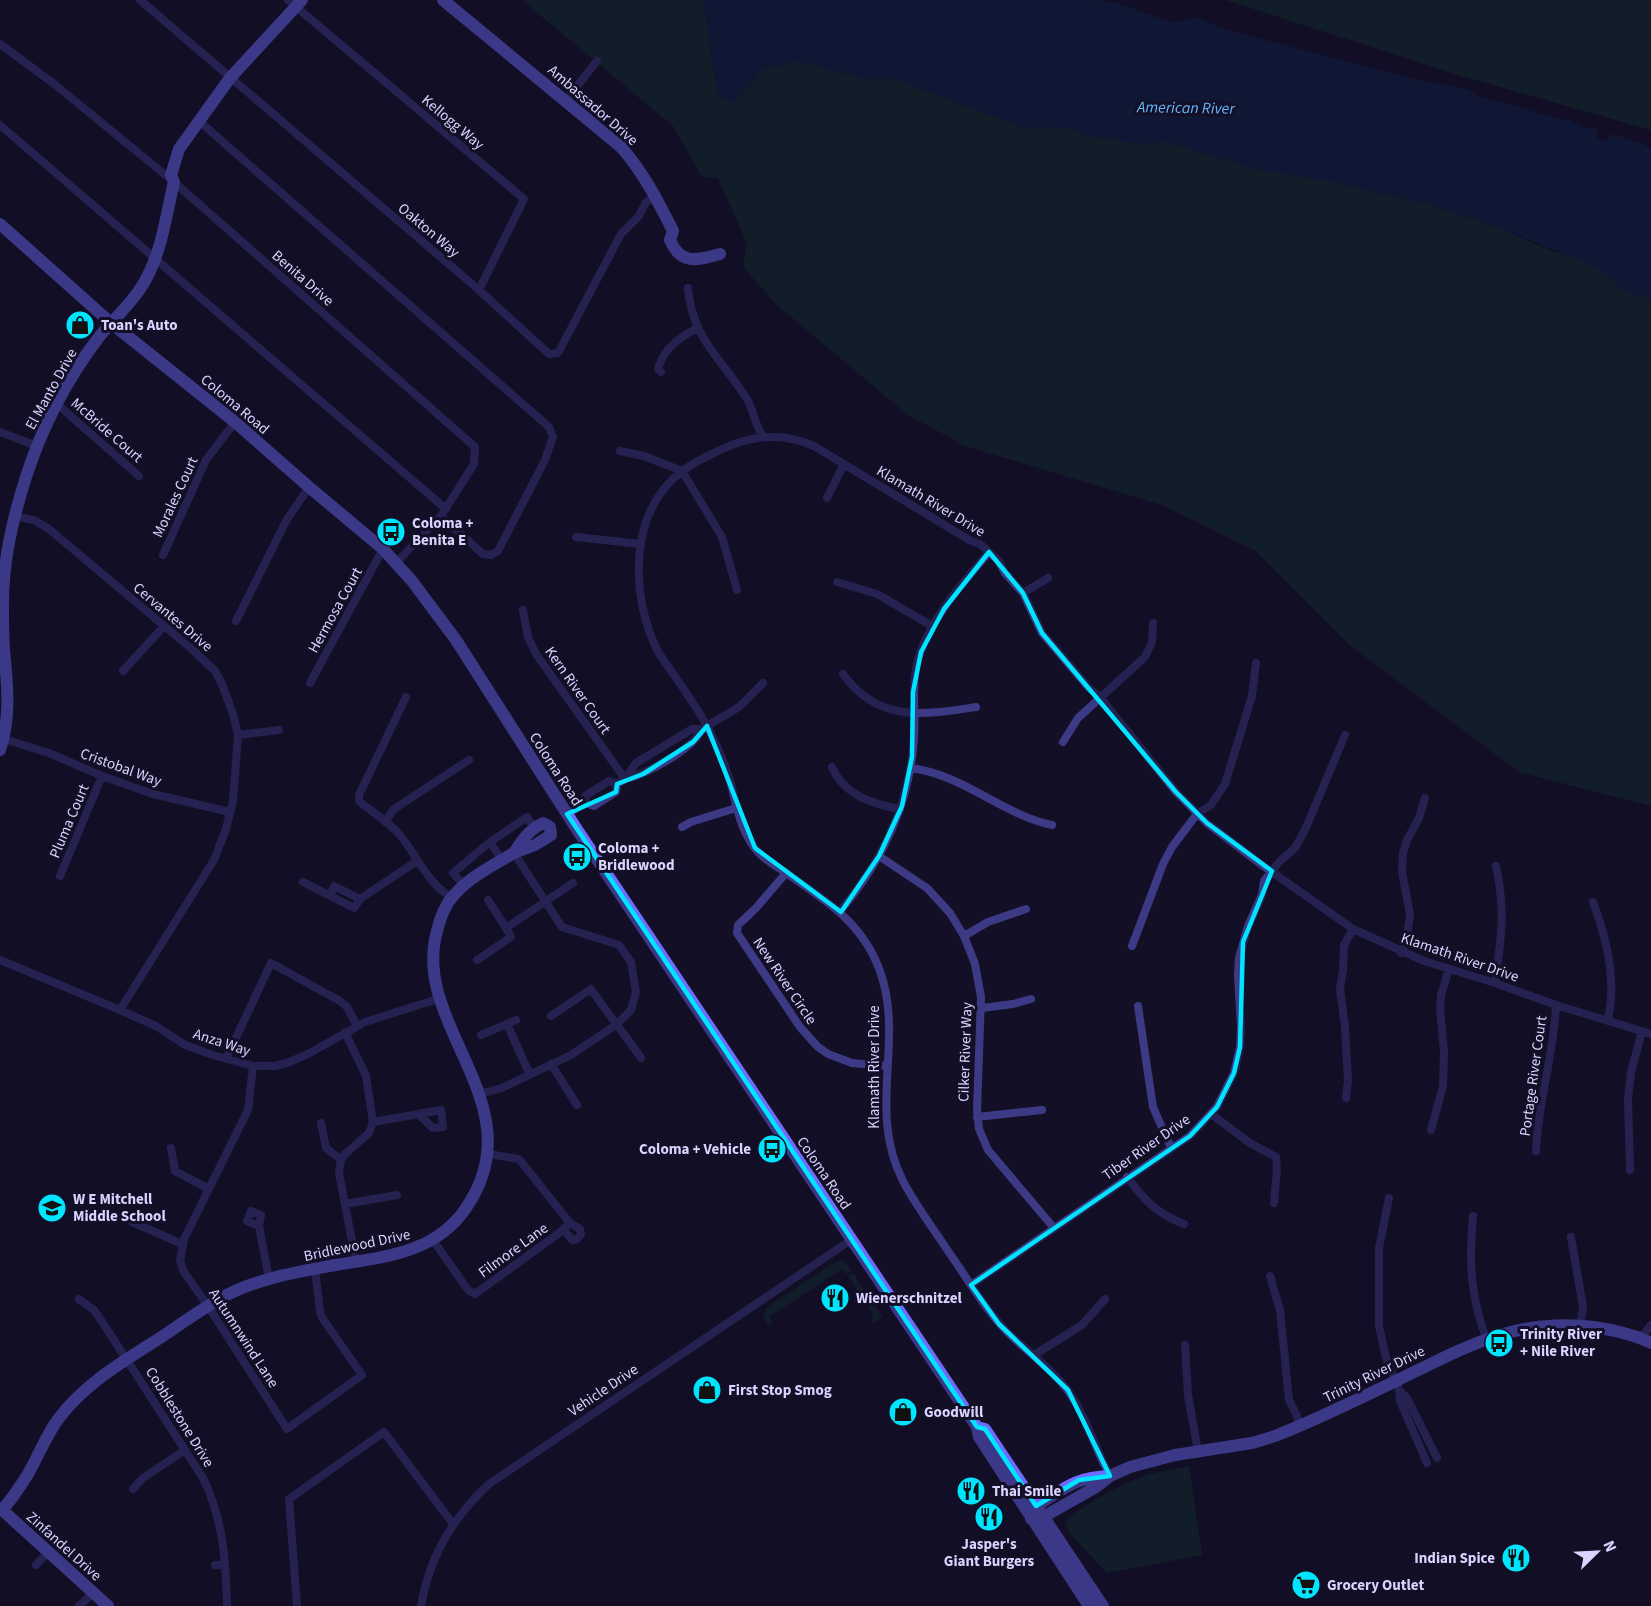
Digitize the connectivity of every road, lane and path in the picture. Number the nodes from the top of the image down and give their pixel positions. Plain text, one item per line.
1 (140, 0) edge
2 (443, 0) edge
3 (295, 2) edge
4 (0, 44) edge
5 (597, 61) dead end
6 (230, 78) junction
7 (566, 100) junction
8 (199, 121) junction
9 (0, 125) edge
10 (174, 182) junction
11 (656, 197) junction
12 (0, 224) edge
13 (720, 255) dead end
14 (155, 260) junction
15 (688, 288) dead end
16 (479, 290) junction
17 (111, 324) junction
18 (697, 328) junction
19 (661, 372) dead end
20 (57, 404) junction
21 (236, 422) junction
22 (0, 432) edge
23 (764, 437) junction
24 (36, 446) junction
25 (620, 451) dead end
26 (844, 464) junction
27 (682, 471) junction
28 (139, 476) dead end
29 (309, 487) junction
30 (826, 498) dead end
31 (443, 513) junction
32 (14, 516) junction
33 (576, 537) dead end
34 (641, 544) junction
35 (383, 549) junction
36 (989, 552) junction
37 (163, 555) dead end
38 (397, 562) junction
39 (1048, 578) dead end
40 (837, 582) dead end
41 (736, 590) dead end
42 (1023, 593) junction
43 (523, 610) dead end
44 (236, 621) dead end
45 (1153, 623) dead end
46 (164, 626) junction
47 (933, 626) junction
48 (2, 662) edge
49 (1256, 663) dead end
50 (123, 671) dead end
51 (843, 674) dead end
52 (310, 683) dead end
53 (763, 683) dead end
54 (406, 697) dead end
55 (1100, 697) junction
56 (976, 707) dead end
57 (915, 713) junction
58 (704, 727) junction
59 (279, 730) dead end
60 (238, 735) junction
61 (1345, 735) dead end
62 (1063, 742) dead end
63 (2, 745) edge
64 (469, 760) dead end
65 (832, 767) dead end
66 (910, 768) junction
67 (102, 776) junction
68 (621, 781) junction
69 (1425, 798) dead end
70 (586, 803) junction
71 (736, 808) junction
72 (900, 809) junction
73 (230, 812) junction
74 (567, 814) junction
75 (1197, 814) junction
76 (385, 822) junction
77 (1052, 825) dead end
78 (550, 827) junction
79 (682, 827) dead end
80 (534, 828) junction
81 (490, 842) junction
82 (514, 853) junction
83 (879, 856) junction
84 (502, 860) junction
85 (417, 861) junction
86 (1496, 866) dead end
87 (1272, 872) junction
88 (786, 873) junction
89 (60, 876) dead end
90 (303, 882) dead end
91 (573, 883) dead end
92 (464, 885) junction
93 (452, 898) junction
94 (488, 900) dead end
95 (544, 902) junction
96 (1593, 902) dead end
97 (1026, 909) dead end
98 (840, 911) junction
99 (506, 928) junction
100 (1353, 929) junction
101 (964, 936) junction
102 (1132, 946) dead end
103 (1401, 952) junction
104 (0, 960) edge
105 (477, 960) dead end
106 (1449, 969) junction
107 (1495, 983) junction
108 (441, 999) junction
109 (1031, 999) dead end
110 (1556, 1005) junction
111 (1138, 1006) dead end
112 (981, 1008) junction
113 (120, 1010) junction
114 (551, 1016) dead end
115 (1608, 1019) junction
116 (516, 1020) dead end
117 (507, 1024) junction
118 (616, 1025) junction
119 (357, 1026) junction
120 (1642, 1031) junction
121 (345, 1032) junction
122 (1651, 1034) edge
123 (482, 1035) dead end
124 (641, 1058) dead end
125 (226, 1059) junction
126 (551, 1064) junction
127 (253, 1066) junction
128 (886, 1066) junction
129 (530, 1075) junction
130 (479, 1094) junction
131 (1346, 1098) dead end
132 (577, 1105) dead end
133 (1041, 1110) dead end
134 (418, 1114) dead end
135 (1211, 1114) junction
136 (977, 1117) junction
137 (373, 1122) junction
138 (321, 1123) dead end
139 (1431, 1130) dead end
140 (171, 1148) dead end
141 (1171, 1149) junction
142 (1536, 1151) dead end
143 (488, 1154) junction
144 (341, 1160) junction
145 (1630, 1170) dead end
146 (1127, 1177) junction
147 (209, 1189) junction
148 (397, 1195) dead end
149 (1389, 1198) dead end
150 (1274, 1203) dead end
151 (345, 1204) junction
152 (1473, 1216) dead end
153 (132, 1222) dead end
154 (1184, 1224) dead end
155 (259, 1226) dead end
156 (1054, 1228) junction
157 (1571, 1237) dead end
158 (433, 1240) junction
159 (851, 1240) junction
160 (182, 1244) junction
161 (356, 1262) junction
162 (315, 1269) junction
163 (1270, 1276) dead end
164 (269, 1279) junction
165 (971, 1285) junction
166 (79, 1299) dead end
167 (1105, 1299) dead end
168 (208, 1306) junction
169 (1580, 1325) junction
170 (1651, 1325) edge
171 (1486, 1338) junction
172 (1646, 1341) edge
173 (1185, 1345) dead end
174 (1034, 1355) junction
175 (128, 1359) junction
176 (1397, 1385) junction
177 (1299, 1426) junction
178 (185, 1450) junction
179 (1198, 1451) junction
180 (1437, 1458) dead end
181 (1427, 1463) dead end
182 (1110, 1476) junction
183 (133, 1489) dead end
184 (1, 1509) edge
185 (1037, 1514) junction
186 (453, 1524) junction
187 (48, 1552) junction
188 (36, 1565) dead end
189 (215, 1565) dead end
190 (225, 1565) junction
191 (93, 1593) junction
192 (79, 1606) edge
193 (108, 1606) edge
194 (227, 1606) edge
195 (297, 1606) edge
196 (421, 1606) edge
197 (1089, 1606) edge
198 (1103, 1606) edge

1 - 6 street, Oakton Way
2 - 7 street, Ambassador Drive
3 - 6 street, El Manto Drive
3 - 16 street, Kellogg Way
4 - 10 street, Benita Drive
5 - 7 street
6 - 8 street, El Manto Drive
6 - 16 street, Oakton Way
7 - 11 street, Ambassador Drive
8 - 10 street, El Manto Drive
8 - 31 street
9 - 14 street
10 - 14 street, El Manto Drive
10 - 31 street, Benita Drive
11 - 13 street, Ambassador Drive
11 - 16 street, Oakton Way
12 - 17 street, Coloma Road
14 - 17 street, El Manto Drive
14 - 31 street
15 - 18 street
17 - 20 street, El Manto Drive
17 - 21 street, Coloma Road
18 - 19 street
18 - 23 street
20 - 24 street, El Manto Drive
20 - 28 street, McBride Court
21 - 29 street, Coloma Road
21 - 37 street, Morales Court
22 - 24 street
23 - 26 street, Klamath River Drive
23 - 27 street, Klamath River Drive
24 - 32 street, El Manto Drive
25 - 27 street
26 - 30 street
26 - 36 street, Klamath River Drive
27 - 34 street, Klamath River Drive
27 - 41 street
29 - 35 street, Coloma Road
29 - 44 street
31 - 38 street, Benita Drive
32 - 46 street, Cervantes Drive
32 - 48 street, El Manto Drive
33 - 34 street
34 - 58 street, Klamath River Drive
35 - 38 street, Coloma Road
35 - 52 street, Hermosa Court
36 - 42 street, Klamath River Drive
36 - 47 street
38 - 74 street, Coloma Road
39 - 42 street
40 - 47 street
42 - 55 street, Klamath River Drive
43 - 68 street, Kern River Court
45 - 55 street
46 - 50 street
46 - 60 street, Cervantes Drive
47 - 57 street
48 - 63 street, El Manto Drive
49 - 75 street
51 - 57 street
53 - 58 street
54 - 76 street
55 - 62 street
55 - 75 street, Klamath River Drive
56 - 57 street
57 - 66 street
58 - 68 street
58 - 71 street, Klamath River Drive
59 - 60 street
60 - 73 street, Cervantes Drive
61 - 87 street, Tiber River Drive
63 - 67 street, Cristobal Way
64 - 76 street
65 - 72 street
66 - 72 street
66 - 77 street
67 - 73 street, Cristobal Way
67 - 89 street, Pluma Court
68 - 70 street
68 - 70 street
69 - 103 street
70 - 74 street
71 - 79 street
71 - 88 street, Klamath River Drive
72 - 83 street
73 - 113 street, Cervantes Drive
74 - 78 street, Bridlewood Drive
74 - 159 street, Coloma Road
75 - 87 street, Klamath River Drive
75 - 102 street
76 - 85 street
78 - 80 street
78 - 82 street, Bridlewood Drive
80 - 81 street
80 - 82 street, Bridlewood Drive
81 - 84 street
81 - 92 street
82 - 84 street, Bridlewood Drive
82 - 95 street
83 - 98 street
83 - 101 street, Cilker River Way
84 - 92 street, Bridlewood Drive
85 - 90 street
85 - 93 street
86 - 107 street
87 - 100 street, Klamath River Drive
87 - 135 street, Tiber River Drive
88 - 98 street, Klamath River Drive
88 - 128 street, New River Circle
91 - 95 street
92 - 93 street, Bridlewood Drive
93 - 108 street, Bridlewood Drive
94 - 99 street
95 - 99 street
95 - 118 street
96 - 115 street
97 - 101 street
98 - 128 street, Klamath River Drive
99 - 105 street
100 - 103 street, Klamath River Drive
100 - 131 street
101 - 112 street, Cilker River Way
103 - 106 street, Klamath River Drive
104 - 113 street, Anza Way
106 - 107 street, Klamath River Drive
106 - 139 street
107 - 110 street, Klamath River Drive
108 - 119 street, Anza Way
108 - 130 street, Bridlewood Drive
109 - 112 street
110 - 115 street, Klamath River Drive
110 - 142 street, Portage River Court
111 - 141 street
112 - 136 street, Cilker River Way
113 - 125 street, Anza Way
114 - 118 street
115 - 120 street, Klamath River Drive
116 - 117 street
117 - 123 street
117 - 129 street
118 - 124 street
118 - 126 street
119 - 121 street, Anza Way
119 - 125 street
120 - 122 street, Klamath River Drive
120 - 145 street
121 - 127 street, Anza Way
121 - 137 street
125 - 127 street, Anza Way
126 - 129 street
126 - 132 street
127 - 147 street
128 - 165 street, Klamath River Drive
129 - 130 street
130 - 143 street, Bridlewood Drive
133 - 136 street
134 - 137 street
135 - 141 street, Tiber River Drive
135 - 150 street
136 - 156 street, Cilker River Way
137 - 144 street
138 - 144 street
140 - 147 street
141 - 146 street, Tiber River Drive
143 - 158 street, Bridlewood Drive
143 - 158 street, Filmore Lane
144 - 151 street
146 - 154 street
146 - 156 street, Tiber River Drive
147 - 160 street
148 - 151 street
149 - 176 street
151 - 161 street
152 - 171 street
153 - 160 street
155 - 164 street
156 - 165 street, Tiber River Drive
157 - 169 street
158 - 161 street, Bridlewood Drive
159 - 185 street, Coloma Road
159 - 186 street, Vehicle Drive
160 - 168 street, Autumnwind Lane
161 - 162 street, Bridlewood Drive
162 - 164 street, Bridlewood Drive
162 - 168 street, Autumnwind Lane
163 - 177 street
164 - 168 street, Bridlewood Drive
165 - 174 street, Klamath River Drive
166 - 175 street, Cobblestone Drive
167 - 174 street
168 - 175 street, Bridlewood Drive
169 - 171 street, Trinity River Drive
169 - 172 street, Trinity River Drive
170 - 172 street
171 - 176 street, Trinity River Drive
173 - 179 street
174 - 182 street, Klamath River Drive
175 - 178 street, Cobblestone Drive
175 - 184 street, Bridlewood Drive
176 - 177 street, Trinity River Drive
176 - 180 street
176 - 181 street
177 - 179 street, Trinity River Drive
178 - 183 street
178 - 190 street, Cobblestone Drive
179 - 182 street, Trinity River Drive
182 - 185 street, Trinity River Drive
184 - 187 street, Zinfandel Drive
185 - 197 street, Coloma Road
185 - 198 street, Coloma Road
186 - 195 street
186 - 196 street, Vehicle Drive
187 - 188 street
187 - 191 street, Zinfandel Drive
189 - 190 street
190 - 194 street, Cobblestone Drive
191 - 192 street
191 - 193 street, Zinfandel Drive

